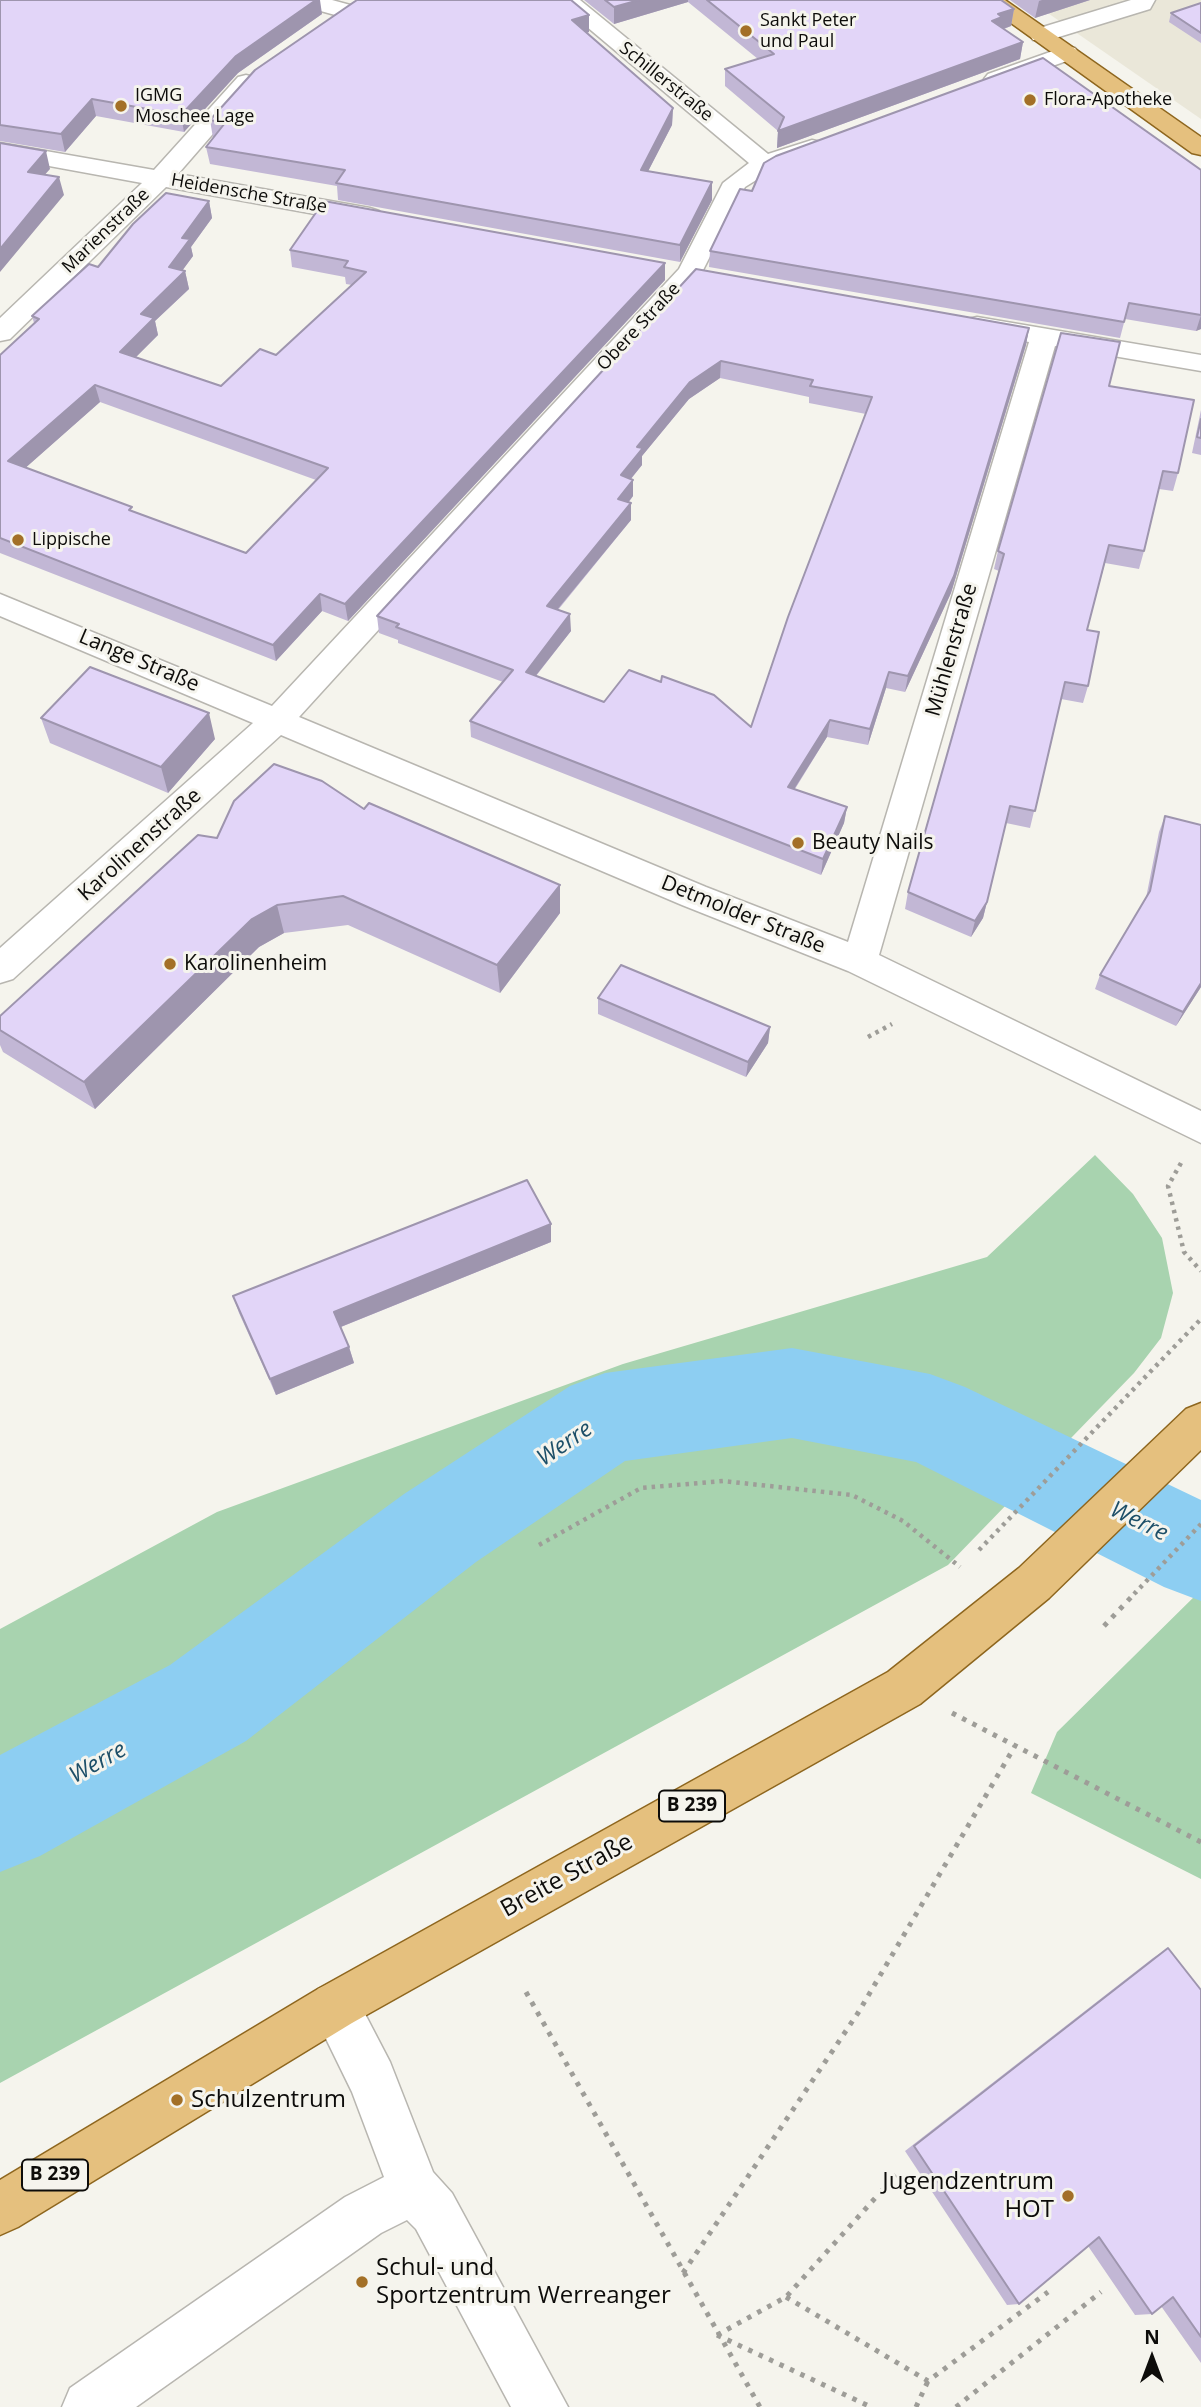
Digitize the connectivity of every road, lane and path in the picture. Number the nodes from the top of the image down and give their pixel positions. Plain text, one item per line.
1 (307, 0) edge
2 (566, 0) edge
3 (990, 0) edge
4 (1144, 0) edge
5 (1078, 4) dead end
6 (1099, 18) junction
7 (324, 26) edge
8 (1041, 35) junction
9 (1067, 53) junction
10 (270, 64) edge
11 (968, 90) edge
12 (829, 141) edge
13 (1201, 148) edge
14 (0, 150) edge
15 (765, 164) junction
16 (160, 178) junction
17 (391, 219) edge
18 (949, 320) edge
19 (0, 333) edge
20 (1044, 338) junction
21 (1201, 363) edge
22 (0, 604) edge
23 (278, 719) junction
24 (860, 961) junction
25 (0, 969) edge
26 (1194, 1140) edge
27 (1201, 1270) edge
28 (1201, 1319) edge
29 (1196, 1428) edge
30 (1201, 1524) edge
31 (539, 1545) dead end
32 (979, 1550) dead end
33 (960, 1567) dead end
34 (1104, 1626) dead end
35 (904, 1688) junction
36 (1014, 1746) junction
37 (1201, 1842) edge
38 (526, 1993) dead end
39 (335, 2006) junction
40 (896, 2175) dead end
41 (414, 2189) junction
42 (0, 2209) edge
43 (683, 2273) junction
44 (1048, 2292) edge
45 (1101, 2292) dead end
46 (786, 2297) junction
47 (717, 2335) junction
48 (928, 2381) junction
49 (89, 2407) edge
50 (541, 2407) edge
51 (760, 2407) edge
52 (871, 2407) edge
53 (916, 2407) edge
54 (956, 2407) edge

1 - 7 street
2 - 15 street, Schillerstraße
3 - 8 main road
4 - 6 street
5 - 6 street
6 - 8 street
8 - 9 main road
9 - 11 street
9 - 13 main road
10 - 16 street, Marienstraße
12 - 15 street, Obere Straße
14 - 16 street, Heidensche Straße
15 - 23 street, Obere Straße
16 - 17 street, Heidensche Straße
16 - 19 street, Marienstraße
18 - 20 street
20 - 21 street
20 - 24 street, Mühlenstraße
22 - 23 street, Lange Straße
23 - 24 street, Detmolder Straße
23 - 25 street, Karolinenstraße
24 - 26 street, Detmolder Straße
26 - 27 path
28 - 32 path
29 - 35 main road, Breite Straße / B 239
30 - 34 path
31 - 33 path
35 - 36 path
35 - 39 main road, Breite Straße / B 239
36 - 37 path
36 - 43 path
38 - 43 path
39 - 41 street
39 - 42 main road, Breite Straße / B 239
40 - 46 path
41 - 49 street
41 - 50 street
43 - 47 path
44 - 48 path
45 - 54 path
46 - 47 path
46 - 48 path
47 - 51 path
47 - 52 path
48 - 53 path

